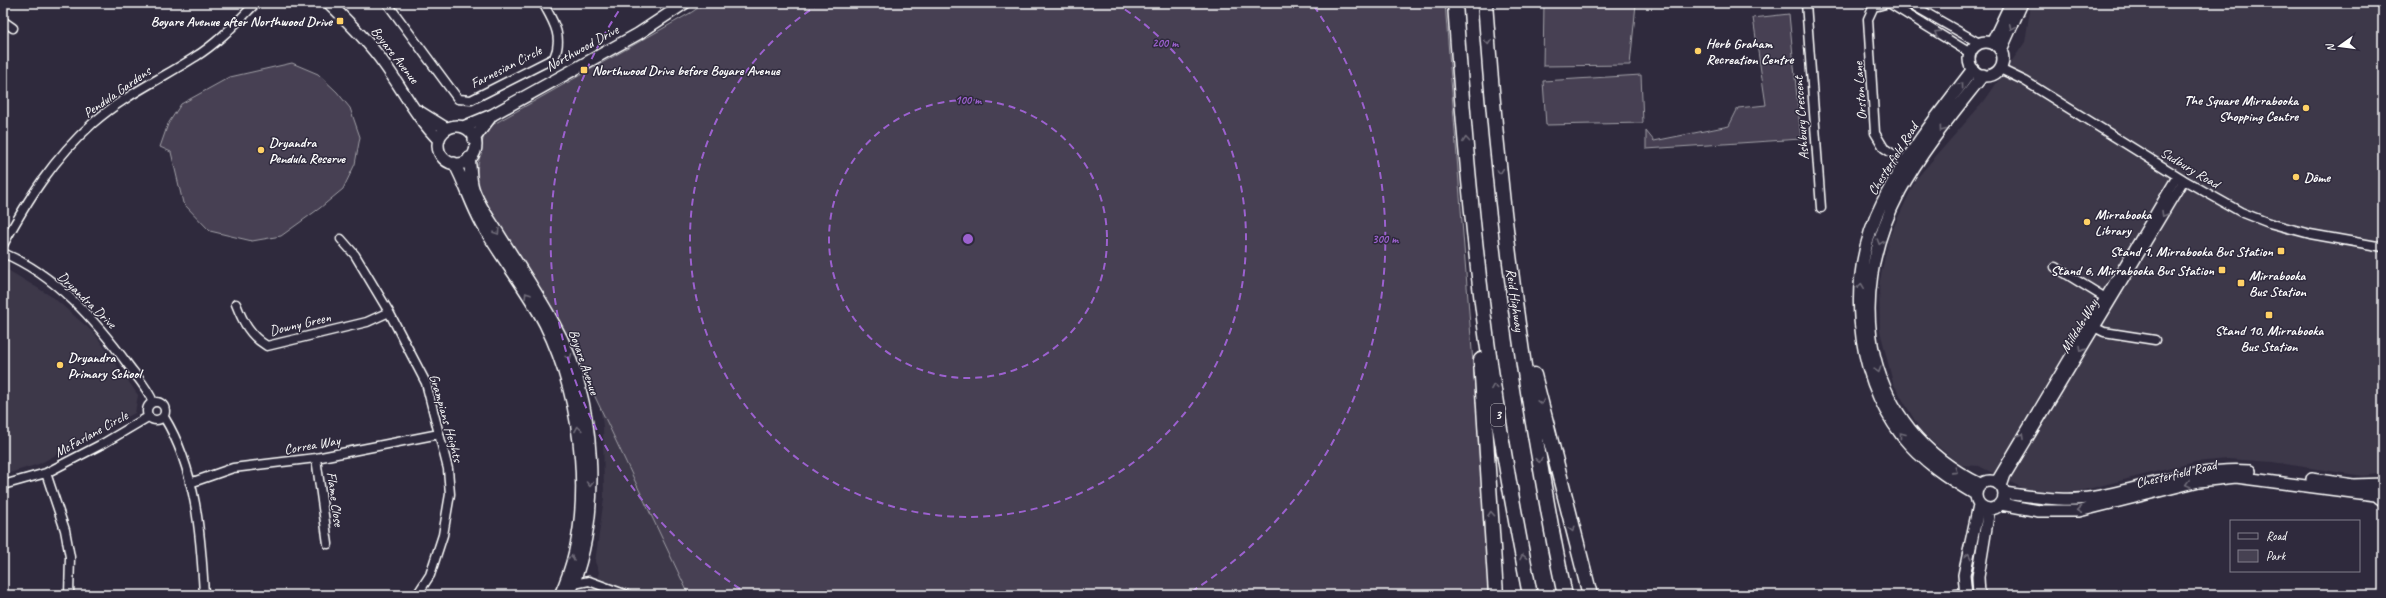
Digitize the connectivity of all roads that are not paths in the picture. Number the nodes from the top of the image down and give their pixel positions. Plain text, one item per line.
1 (256, 3) edge
2 (329, 3) edge
3 (387, 3) edge
4 (543, 3) edge
5 (685, 3) edge
6 (1455, 3) edge
7 (1485, 3) edge
8 (1806, 3) edge
9 (1889, 3) edge
10 (1909, 3) edge
11 (2011, 3) edge
12 (2022, 3) edge
13 (1872, 4) edge
14 (3, 21) edge
15 (13, 28) dead end
16 (1978, 43) junction
17 (1997, 46) junction
18 (1970, 53) junction
19 (1973, 69) junction
20 (2000, 69) junction
21 (1982, 75) junction
22 (1951, 108) junction
23 (418, 111) junction
24 (492, 116) junction
25 (463, 127) junction
26 (447, 129) junction
27 (474, 139) junction
28 (439, 140) junction
29 (469, 158) junction
30 (1905, 162) junction
31 (454, 163) junction
32 (2180, 178) junction
33 (1821, 208) dead end
34 (1474, 234) junction
35 (341, 240) dead end
36 (3, 245) edge
37 (2383, 247) edge
38 (3, 253) edge
39 (2055, 267) dead end
40 (2104, 296) junction
41 (1514, 297) junction
42 (2111, 301) junction
43 (236, 304) dead end
44 (1865, 305) junction
45 (389, 312) junction
46 (2088, 323) junction
47 (2095, 328) junction
48 (2155, 340) dead end
49 (153, 402) junction
50 (148, 417) junction
51 (164, 417) junction
52 (439, 434) junction
53 (316, 458) junction
54 (46, 473) junction
55 (190, 483) junction
56 (2383, 484) edge
57 (3, 485) edge
58 (2000, 488) junction
59 (1978, 489) junction
60 (2382, 498) edge
61 (2000, 504) junction
62 (1984, 507) junction
63 (328, 544) dead end
64 (578, 567) junction
65 (589, 581) junction
66 (574, 584) junction
67 (1966, 594) edge
68 (69, 595) edge
69 (204, 595) edge
70 (417, 595) edge
71 (560, 595) edge
72 (569, 595) edge
73 (627, 595) edge
74 (1496, 595) edge
75 (1530, 595) edge
76 (1565, 595) edge
77 (1590, 595) edge
78 (1948, 595) edge
79 (1979, 595) edge

1 - 36 street, Pendula Gardens
2 - 23 street, Boyare Avenue
3 - 4 street, Farnesian Circle
5 - 24 street, Northwood Drive
34 -> 6 highway, 3
7 -> 41 highway, Reid Highway
8 - 33 street, Ashbury Crescent
9 - 13 street
18 -> 9 street
10 - 16 street
11 - 17 street
12 -> 17 street
13 - 30 street, Orston Lane
14 - 15 street
16 - 17 street
16 - 18 street
17 - 20 street
18 - 19 street
19 - 21 street
22 -> 19 street, Chesterfield Road
20 - 21 street
20 - 32 street, Sudbury Road
21 - 22 street, Chesterfield Road
22 - 30 street, Chesterfield Road
22 -> 44 street, Chesterfield Road
23 - 26 street, Boyare Avenue
23 - 28 street, Boyare Avenue
24 - 25 street, Northwood Drive
24 - 27 street, Northwood Drive
25 - 26 street
25 - 27 street
26 - 28 street
27 - 29 street
28 - 31 street
29 - 31 street
29 -> 64 street, Boyare Avenue
44 -> 30 street, Chesterfield Road
71 -> 31 street, Boyare Avenue
32 - 37 street, Sudbury Road
32 - 40 street, Milldale Way
32 -> 42 street, Milldale Way
74 -> 34 highway
75 -> 34 highway, 3
35 - 45 street, Grampians Heights
38 - 49 street, Dryandra Drive
39 - 40 street
40 - 42 street
40 - 46 street, Milldale Way
41 -> 76 highway, Reid Highway
41 -> 77 highway
42 - 47 street, Milldale Way
43 - 45 street, Downy Green
44 - 59 street, Chesterfield Road
45 - 52 street, Grampians Heights
46 - 47 street
58 -> 46 street, Milldale Way
47 - 48 street
47 -> 58 street, Milldale Way
49 - 50 street
49 - 51 street, Dryandra Drive
50 - 51 street
50 - 54 street, McFarlane Circle
51 - 55 street, Dryandra Drive
52 - 53 street, Correa Way
52 - 70 street, Grampians Heights
53 - 55 street, Correa Way
53 - 63 street, Flame Close
54 - 57 street, McFarlane Circle
54 - 68 street, McFarlane Circle
55 - 69 street, Dryandra Drive
56 - 58 street, Chesterfield Road
58 - 59 street, Chesterfield Road
58 - 61 street
59 - 62 street
60 -> 61 street, Chesterfield Road
61 - 62 street
67 -> 62 street
62 - 79 street
64 - 65 street
64 - 66 street, Boyare Avenue
65 - 66 street
65 - 73 street
66 - 72 street, Boyare Avenue
67 - 78 street

